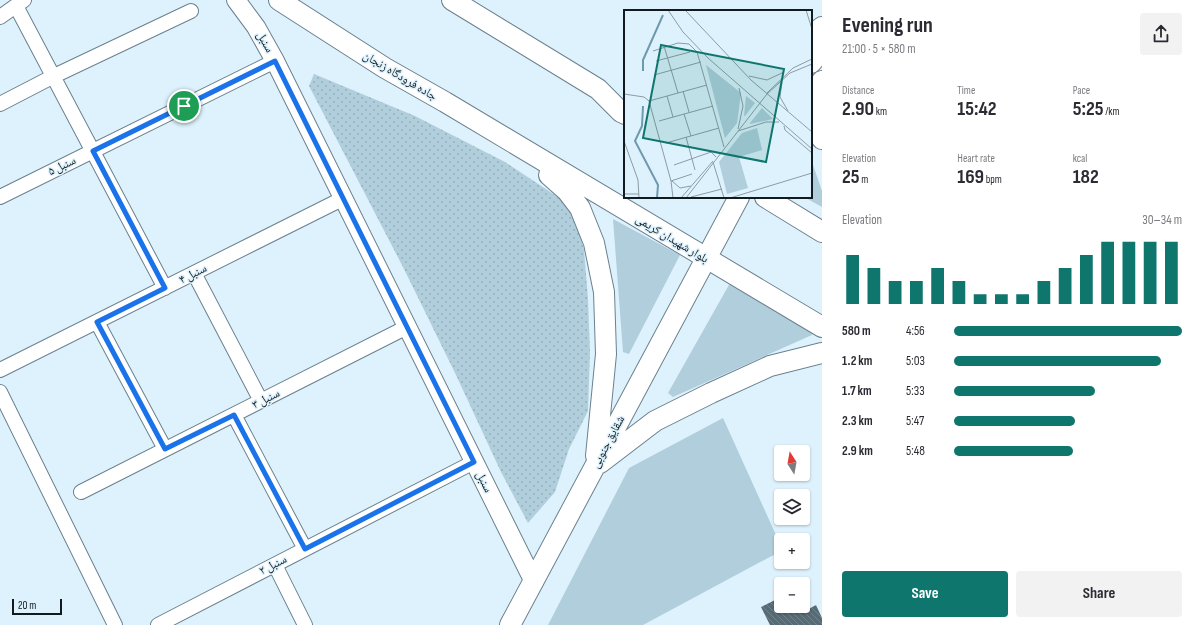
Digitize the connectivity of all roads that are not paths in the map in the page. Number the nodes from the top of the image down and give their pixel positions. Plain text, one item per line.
1 (236, 0) edge
2 (279, 0) edge
3 (452, 0) edge
4 (20, 3) edge
5 (191, 11) dead end
6 (0, 17) edge
7 (822, 27) edge
8 (812, 35) edge
9 (822, 50) edge
10 (275, 61) junction
11 (812, 62) edge
12 (54, 76) junction
13 (822, 81) edge
14 (598, 89) junction
15 (812, 95) edge
16 (624, 96) edge
17 (822, 100) edge
18 (0, 104) edge
19 (624, 114) edge
20 (822, 139) edge
21 (523, 150) junction
22 (93, 151) junction
23 (0, 197) edge
24 (344, 198) junction
25 (738, 198) edge
26 (767, 198) edge
27 (822, 232) edge
28 (706, 259) junction
29 (194, 273) junction
30 (165, 288) junction
31 (97, 322) junction
32 (407, 327) junction
33 (822, 327) edge
34 (822, 353) edge
35 (0, 370) edge
36 (0, 392) edge
37 (261, 401) junction
38 (234, 415) junction
39 (165, 449) junction
40 (474, 462) junction
41 (595, 466) junction
42 (81, 492) dead end
43 (305, 549) junction
44 (275, 565) junction
45 (534, 582) junction
46 (115, 625) edge
47 (158, 625) edge
48 (305, 625) edge
49 (510, 625) edge

1 - 10 street, سنبل
2 - 21 main road, جاده فرودگاه زنجان
3 - 14 main road
4 - 6 street
4 - 12 street
5 - 12 street
7 - 8 main road
9 - 11 main road
10 - 22 street, سنبل ۵
10 - 24 street, سنبل
12 - 18 street
12 - 22 street
13 - 15 main road
14 - 16 main road
14 - 19 main road
17 - 20 main road
21 - 28 main road, بلوار شهیدان کریمی
21 - 41 main road
22 - 23 street, سنبل ۵
22 - 30 street
24 - 29 street, سنبل ۴
24 - 32 street, سنبل
25 - 28 main road, شقایق جنوبی
26 - 27 main road
28 - 33 main road, بلوار شهیدان کریمی
28 - 41 main road, شقایق جنوبی
29 - 30 street, سنبل ۴
29 - 37 street
30 - 31 street, سنبل ۴
31 - 35 street, سنبل ۴
31 - 39 street
32 - 37 street, سنبل ۳
32 - 40 street, سنبل
34 - 41 main road
36 - 46 street
37 - 38 street, سنبل ۳
38 - 39 street, سنبل ۳
38 - 43 street
39 - 42 street, سنبل ۳
40 - 43 street, سنبل ۲
40 - 45 street, سنبل
41 - 45 main road, شقایق جنوبی
43 - 44 street, سنبل ۲
44 - 47 street, سنبل ۲
44 - 48 street
45 - 49 main road, شقایق جنوبی

